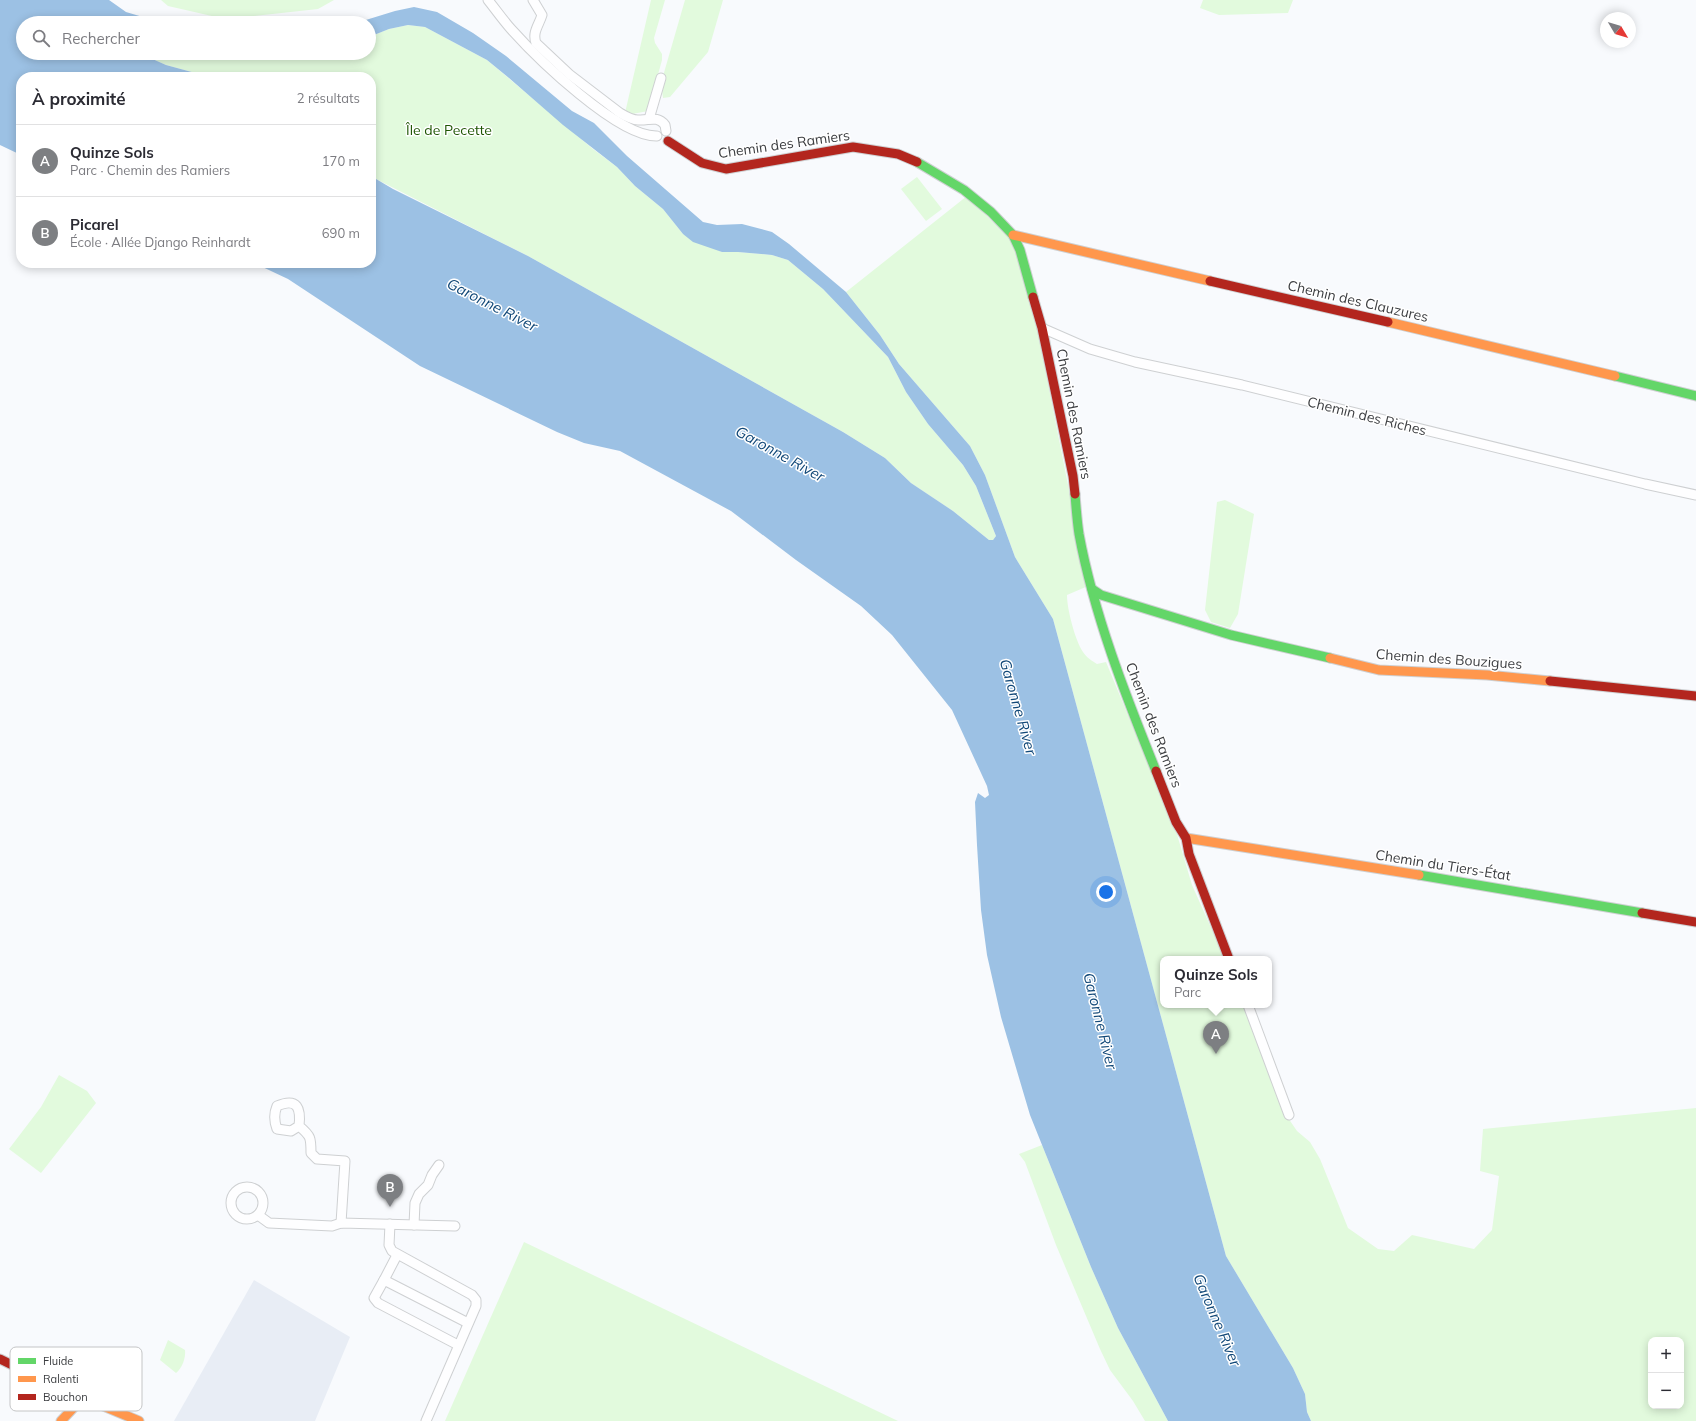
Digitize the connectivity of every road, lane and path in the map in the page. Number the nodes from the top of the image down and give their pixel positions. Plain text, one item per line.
1 (488, 0) edge
2 (533, 0) edge
3 (661, 78) dead end
4 (649, 119) junction
5 (666, 131) junction
6 (657, 136) junction
7 (668, 141) junction
8 (1012, 235) junction
9 (1042, 328) junction
10 (1696, 396) edge
11 (1696, 495) edge
12 (1092, 589) junction
13 (1112, 598) junction
14 (1099, 609) junction
15 (1696, 696) edge
16 (1186, 838) junction
17 (1696, 922) edge
18 (1229, 956) edge
19 (1249, 1008) edge
20 (1289, 1114) dead end
21 (299, 1126) dead end
22 (439, 1165) dead end
23 (258, 1215) dead end
24 (341, 1223) junction
25 (390, 1224) junction
26 (414, 1225) junction
27 (454, 1226) dead end
28 (397, 1255) junction
29 (384, 1280) junction
30 (468, 1323) junction
31 (458, 1345) junction
32 (0, 1359) edge
33 (10, 1364) edge
34 (70, 1411) edge
35 (115, 1411) edge
36 (61, 1421) edge
37 (139, 1421) edge
38 (426, 1421) edge

1 - 6 street
2 - 4 street
3 - 4 street
4 - 5 street
5 - 6 street
5 - 7 street
6 - 7 street
7 - 8 street, Chemin des Ramiers
8 - 9 street, Chemin des Ramiers
8 - 10 street, Chemin des Clauzures
9 - 11 street, Chemin des Riches
9 - 12 street, Chemin des Ramiers
12 - 13 street, Chemin des Bouzigues
12 - 14 street, Chemin des Ramiers
13 - 14 street
13 - 15 street, Chemin des Bouzigues
14 - 16 street, Chemin des Ramiers
16 - 17 street, Chemin du Tiers-État
16 - 18 street, Chemin des Ramiers
19 - 20 street
21 - 24 street
22 - 26 street
23 - 24 street
24 - 25 street
25 - 26 street
25 - 28 street
26 - 27 street
28 - 29 street
28 - 30 street
29 - 30 street
29 - 31 street
30 - 31 street
31 - 38 street
32 - 33 street
34 - 36 street
35 - 37 street

